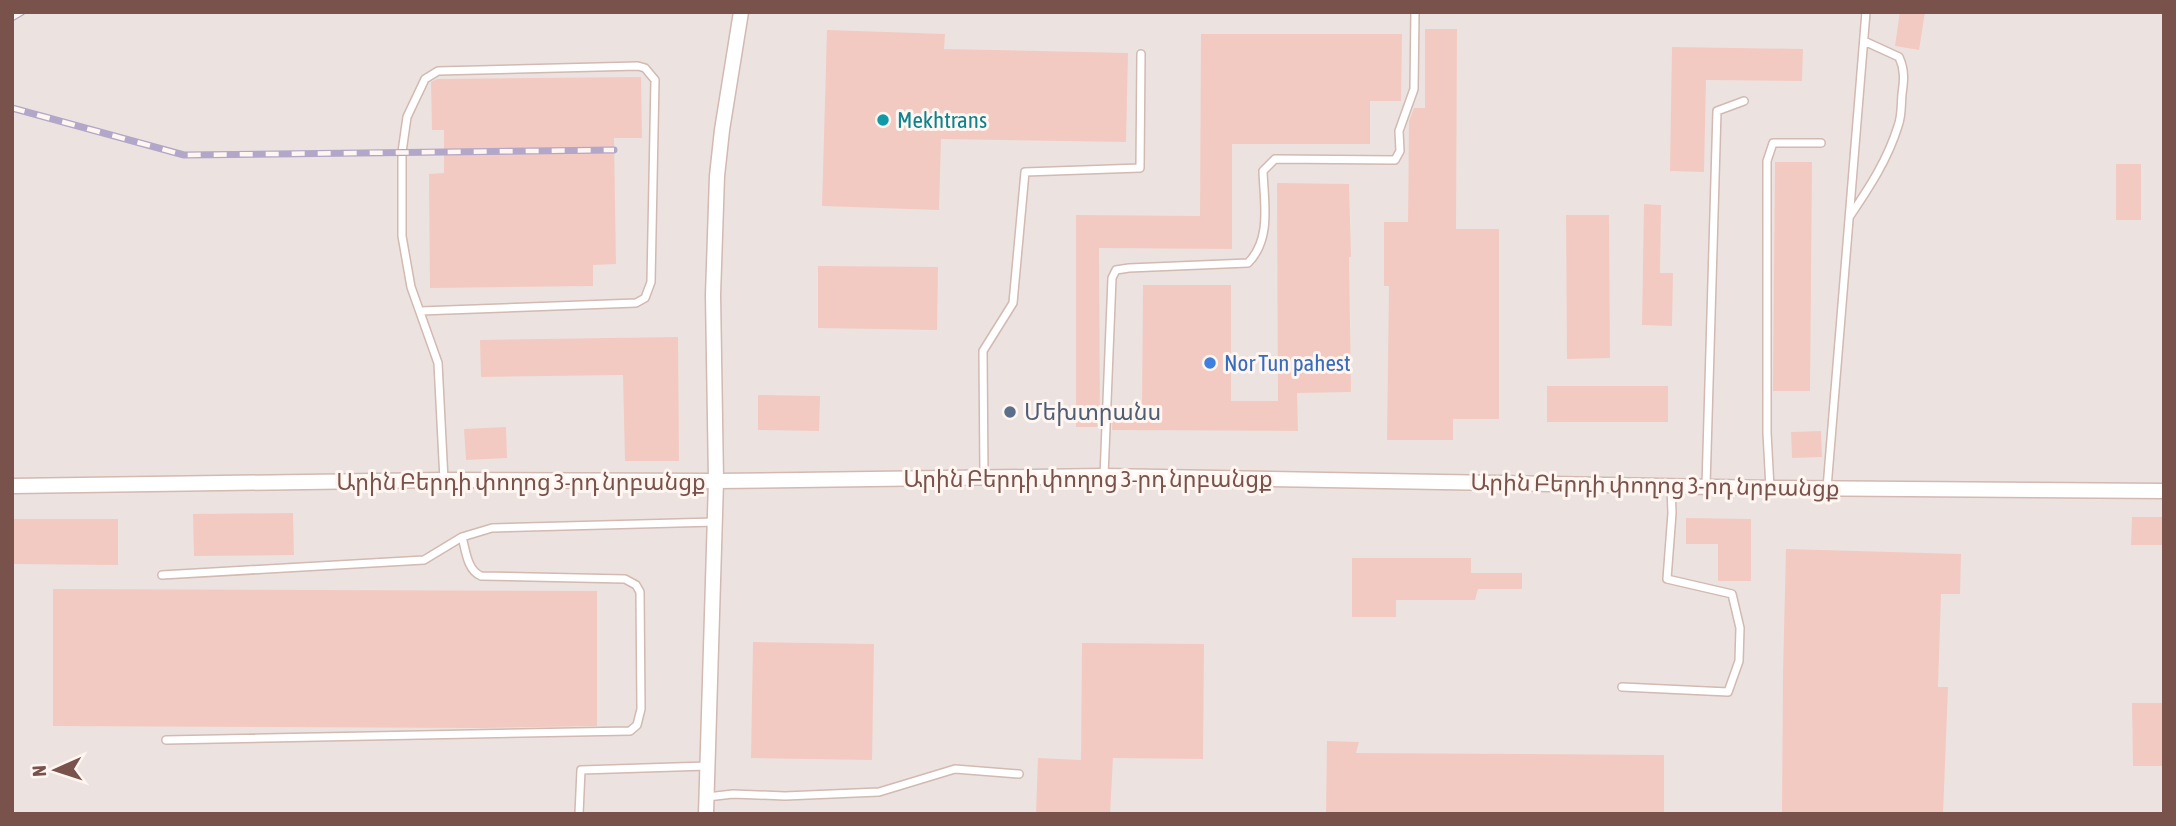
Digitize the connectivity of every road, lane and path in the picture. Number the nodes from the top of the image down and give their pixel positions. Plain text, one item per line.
1 (741, 12) edge
2 (1415, 12) edge
3 (1866, 12) edge
4 (1864, 41) junction
5 (1141, 54) dead end
6 (1744, 101) dead end
7 (1821, 143) dead end
8 (1849, 217) junction
9 (420, 311) junction
10 (1104, 477) junction
11 (984, 478) junction
12 (444, 480) junction
13 (716, 481) junction
14 (1671, 485) junction
15 (12, 486) edge
16 (1706, 486) junction
17 (1770, 488) junction
18 (1827, 488) junction
19 (2164, 491) edge
20 (716, 522) junction
21 (463, 537) junction
22 (162, 575) dead end
23 (1622, 687) dead end
24 (166, 740) dead end
25 (707, 766) junction
26 (1019, 774) dead end
27 (707, 797) junction
28 (579, 814) edge
29 (706, 814) edge

1 - 13 street
2 - 10 lane
3 - 4 lane
4 - 8 lane
4 - 8 lane
5 - 11 lane
6 - 16 lane
7 - 17 lane
8 - 18 lane
9 - 9 lane
9 - 12 lane
10 - 11 street, Արին Բերդի փողոց 3-րդ նրբանցք
10 - 14 street, Արին Բերդի փողոց 3-րդ նրբանցք
11 - 13 street, Արին Բերդի փողոց 3-րդ նրբանցք
12 - 13 street, Արին Բերդի փողոց 3-րդ նրբանցք
12 - 15 street, Արին Բերդի փողոց 3-րդ նրբանցք
13 - 20 street
14 - 16 street, Արին Բերդի փողոց 3-րդ նրբանցք
14 - 23 lane
16 - 17 street, Արին Բերդի փողոց 3-րդ նրբանցք
17 - 18 street, Արին Բերդի փողոց 3-րդ նրբանցք
18 - 19 street, Արին Բերդի փողոց 3-րդ նրբանցք
20 - 21 lane
20 - 25 street
21 - 22 lane
21 - 24 lane
25 - 27 street
25 - 28 lane
26 - 27 lane
27 - 29 street

